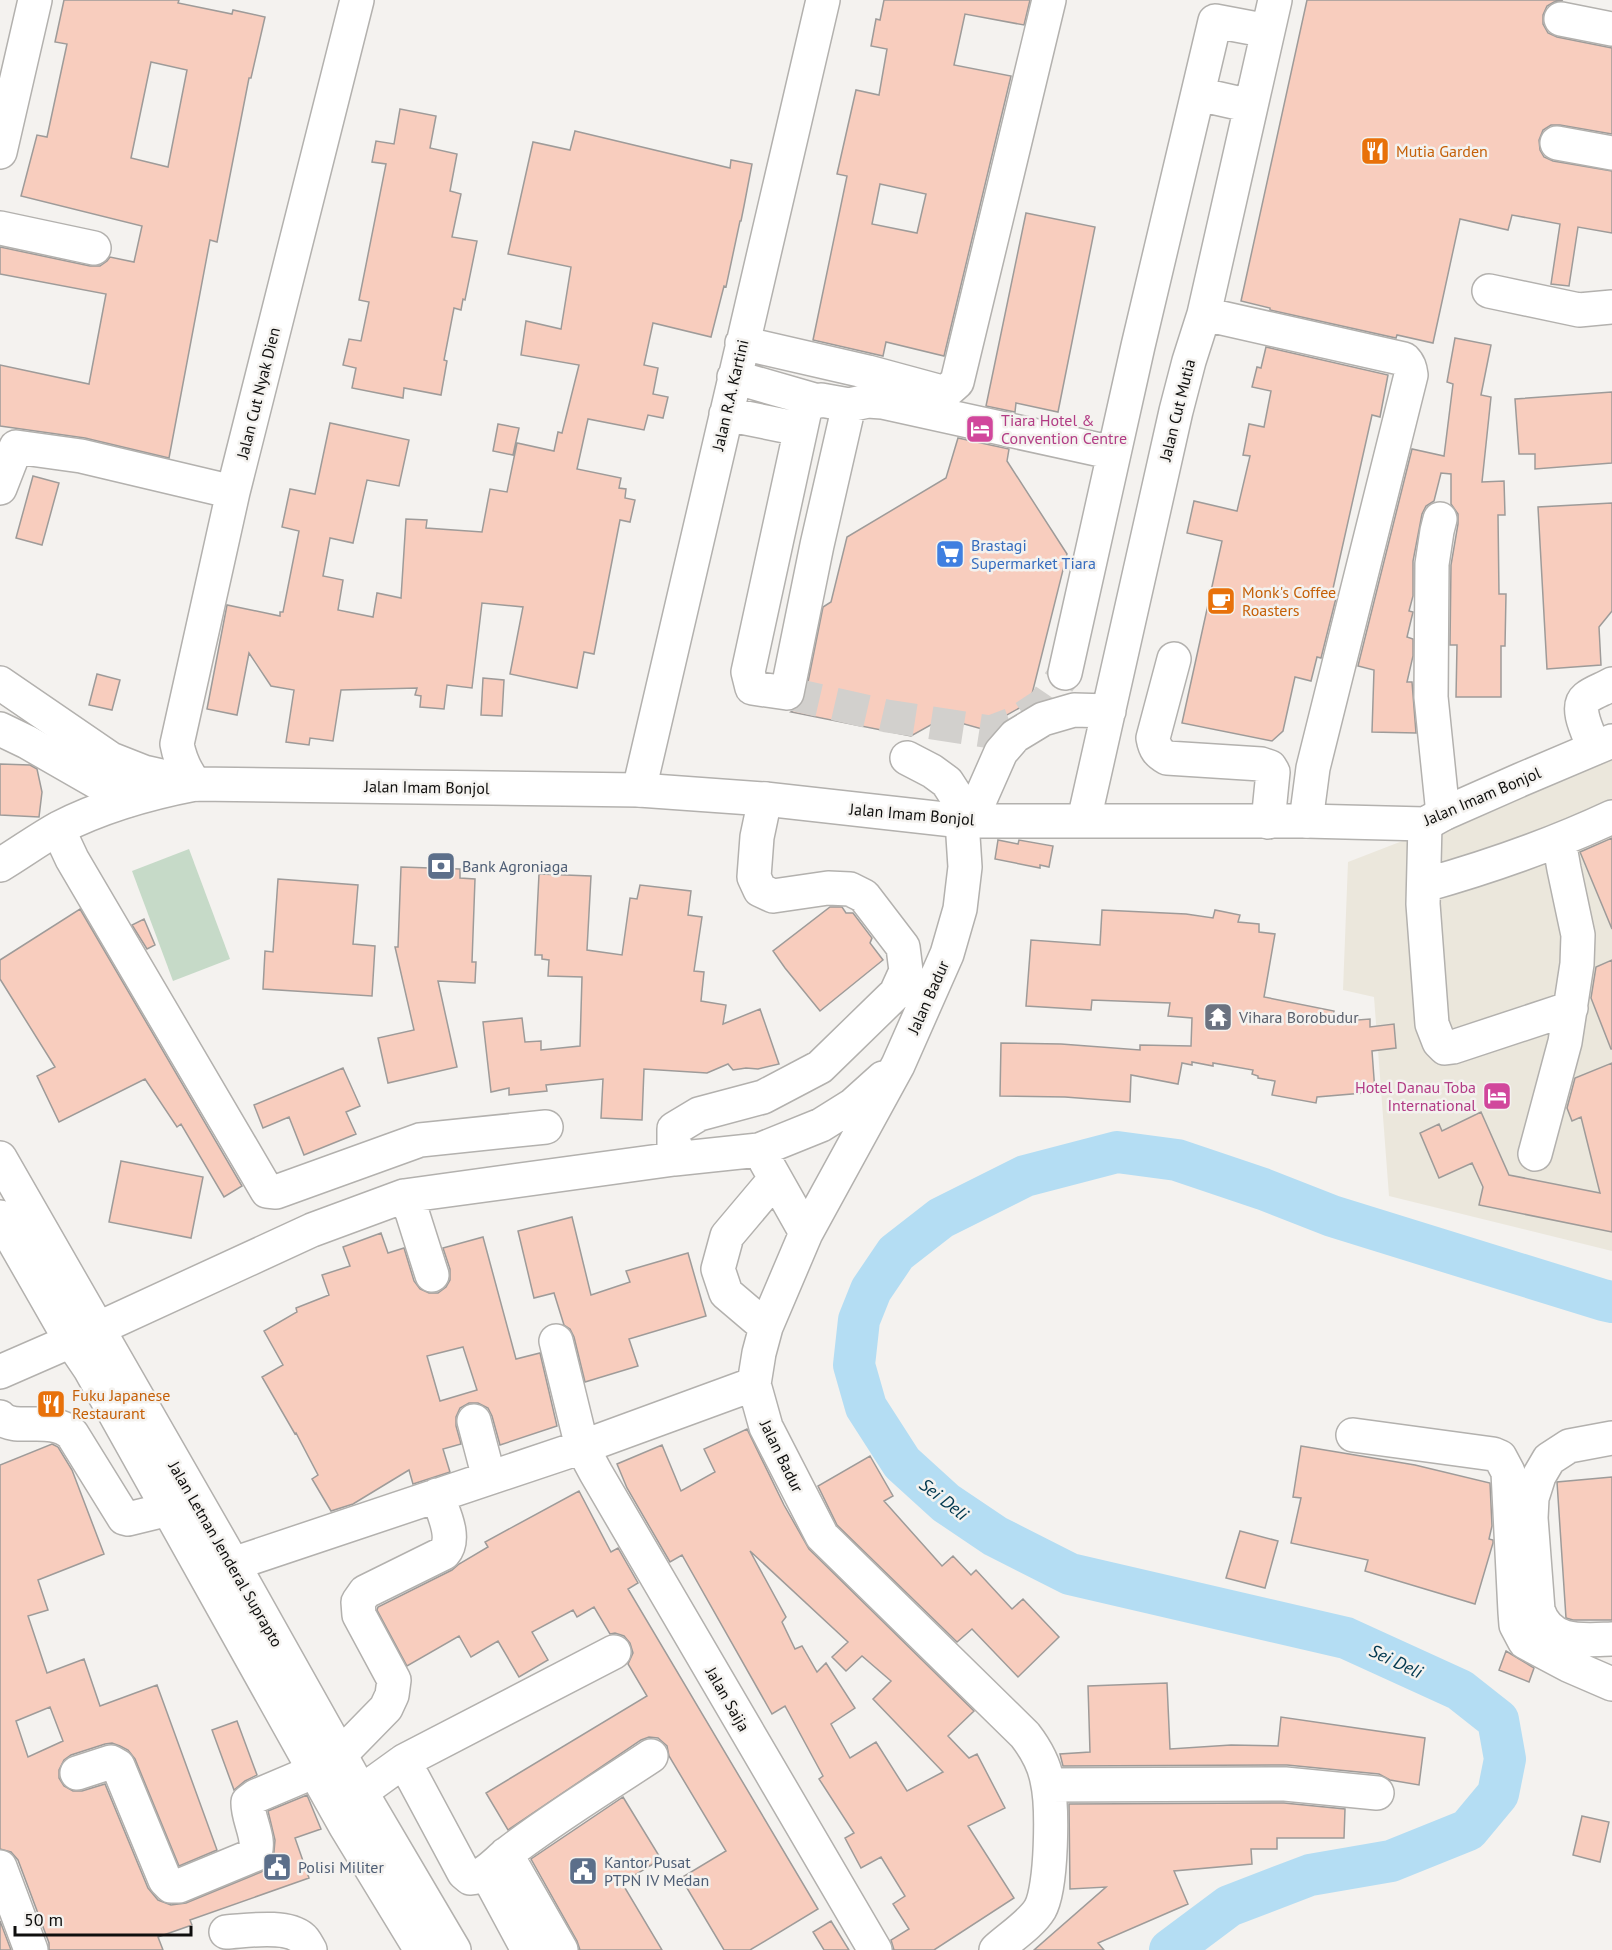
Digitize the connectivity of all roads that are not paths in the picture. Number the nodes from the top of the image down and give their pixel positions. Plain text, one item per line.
1 (35, 0) edge
2 (357, 0) edge
3 (823, 0) edge
4 (1049, 0) edge
5 (1275, 0) edge
6 (1561, 20) dead end
7 (1612, 29) edge
8 (1268, 31) junction
9 (1198, 94) junction
10 (1251, 106) junction
11 (1557, 143) dead end
12 (0, 152) edge
13 (1612, 153) edge
14 (0, 228) edge
15 (94, 248) dead end
16 (1489, 291) dead end
17 (1612, 307) edge
18 (1204, 314) junction
19 (742, 343) junction
20 (1138, 346) junction
21 (1189, 361) junction
22 (734, 377) junction
23 (935, 402) junction
24 (1125, 402) junction
25 (833, 403) junction
26 (1176, 411) junction
27 (726, 414) junction
28 (800, 429) junction
29 (8, 445) edge
30 (1114, 453) junction
31 (0, 488) edge
32 (234, 492) junction
33 (1440, 519) dead end
34 (1174, 659) dead end
35 (1065, 673) tunnel mouth
36 (0, 683) edge
37 (1612, 684) edge
38 (1109, 711) junction
39 (0, 729) edge
40 (1603, 745) edge
41 (907, 758) dead end
42 (195, 784) junction
43 (639, 790) junction
44 (765, 799) junction
45 (128, 800) junction
46 (1612, 817) edge
47 (1434, 819) junction
48 (1084, 820) junction
49 (966, 821) junction
50 (1306, 821) junction
51 (1268, 822) junction
52 (58, 829) junction
53 (1559, 841) junction
54 (0, 865) edge
55 (1425, 885) junction
56 (1571, 1008) junction
57 (898, 1065) junction
58 (546, 1128) dead end
59 (759, 1150) junction
60 (1535, 1154) dead end
61 (0, 1158) edge
62 (674, 1159) junction
63 (775, 1179) junction
64 (404, 1196) junction
65 (0, 1217) edge
66 (806, 1233) junction
67 (432, 1275) dead end
68 (766, 1327) junction
69 (84, 1335) junction
70 (556, 1341) dead end
71 (0, 1372) edge
72 (754, 1384) junction
73 (0, 1417) edge
74 (474, 1421) dead end
75 (1353, 1435) dead end
76 (1612, 1438) edge
77 (582, 1447) junction
78 (489, 1479) junction
79 (437, 1495) junction
80 (169, 1509) junction
81 (233, 1564) junction
82 (1612, 1639) edge
83 (614, 1652) dead end
84 (1612, 1684) edge
85 (651, 1756) dead end
86 (404, 1761) junction
87 (328, 1763) junction
88 (77, 1773) dead end
89 (1048, 1785) junction
90 (361, 1792) junction
91 (1377, 1793) dead end
92 (496, 1863) junction
93 (0, 1867) edge
94 (226, 1932) dead end
95 (31, 1950) edge
96 (310, 1950) edge
97 (421, 1950) edge
98 (454, 1950) edge
99 (528, 1950) edge
100 (561, 1950) edge
101 (875, 1950) edge
102 (996, 1950) edge

1 - 12 street
2 - 32 street, Jalan Cut Nyak Dien
3 - 19 street, Jalan R.A. Kartini
4 - 23 street
5 - 8 street, Jalan Cut Mutia
6 - 7 street
8 - 9 street
8 - 10 street, Jalan Cut Mutia
9 - 10 street
9 - 20 street
10 - 18 street, Jalan Cut Mutia
11 - 13 street
14 - 15 street
16 - 17 street
18 - 21 street, Jalan Cut Mutia
18 - 50 street
19 - 22 street, Jalan R.A. Kartini
19 - 23 street
20 - 21 street
20 - 24 street
21 - 26 street, Jalan Cut Mutia
22 - 25 street
22 - 27 street, Jalan R.A. Kartini
23 - 25 street
23 - 30 street
24 - 26 street
24 - 30 street
25 - 28 street
25 - 28 street
26 - 38 street, Jalan Cut Mutia
27 - 28 street
27 - 43 street, Jalan R.A. Kartini
29 - 31 street
29 - 32 street
30 - 35 street
32 - 42 street, Jalan Cut Nyak Dien
33 - 47 street
34 - 51 street
36 - 42 street, Jalan Imam Bonjol
37 - 40 street
38 - 48 street, Jalan Cut Mutia
38 - 49 street
39 - 45 street
40 - 47 street, Jalan Imam Bonjol
41 - 49 street, Jalan Badur
42 - 43 street, Jalan Imam Bonjol
42 - 45 street, Jalan Imam Bonjol
43 - 44 street, Jalan Imam Bonjol
44 - 49 street, Jalan Imam Bonjol
44 - 62 street
45 - 52 street, Jalan Imam Bonjol
46 - 53 street
47 - 50 street, Jalan Imam Bonjol
47 - 55 street
48 - 49 street, Jalan Imam Bonjol
48 - 51 street, Jalan Imam Bonjol
49 - 57 street, Jalan Badur
50 - 51 street, Jalan Imam Bonjol
52 - 54 street, Jalan Imam Bonjol
52 - 58 street
53 - 55 street
53 - 56 street
55 - 56 street
56 - 60 street
57 - 59 street
57 - 66 street, Jalan Badur
59 - 62 street
59 - 63 street
61 - 69 street, Jalan Letnan Jenderal Suprapto
62 - 64 street
63 - 66 street
63 - 68 street
64 - 67 street
64 - 69 street
65 - 69 street, Jalan Letnan Jenderal Suprapto
66 - 68 street, Jalan Badur
68 - 72 street, Jalan Badur
69 - 71 street
69 - 80 street, Jalan Letnan Jenderal Suprapto
69 - 81 street, Jalan Letnan Jenderal Suprapto
70 - 77 street, Jalan Saija
72 - 77 street
72 - 89 street, Jalan Badur
73 - 80 street
74 - 78 street
75 - 84 street
76 - 82 street
77 - 78 street
77 - 101 street, Jalan Saija
78 - 79 street
79 - 81 street
79 - 87 street
80 - 87 street, Jalan Letnan Jenderal Suprapto
81 - 87 street, Jalan Letnan Jenderal Suprapto
83 - 86 street
85 - 92 street
86 - 90 street
86 - 92 street
87 - 88 street
87 - 90 street, Jalan Letnan Jenderal Suprapto
87 - 97 street, Jalan Letnan Jenderal Suprapto
89 - 91 street
89 - 102 street, Jalan Badur
90 - 98 street, Jalan Letnan Jenderal Suprapto
92 - 99 street
92 - 100 street
93 - 95 street
94 - 96 street

